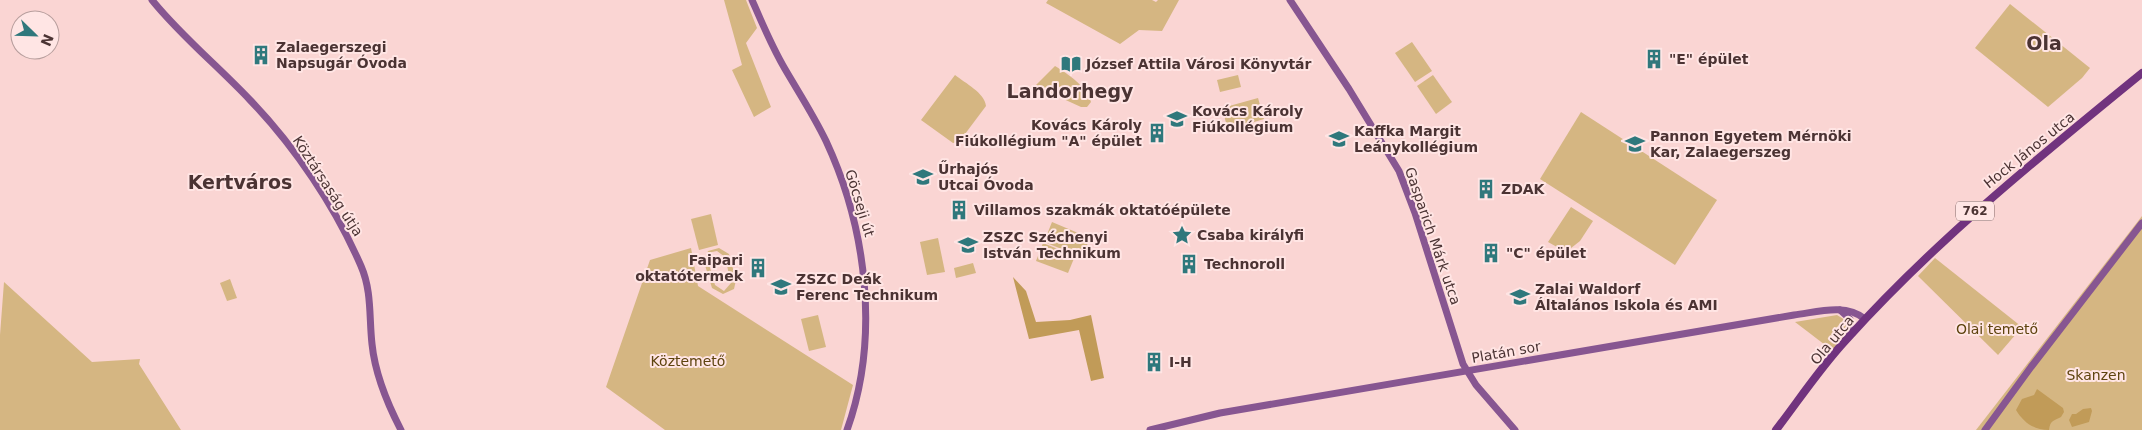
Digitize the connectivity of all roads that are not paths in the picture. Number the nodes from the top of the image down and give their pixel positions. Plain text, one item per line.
1 (152, 0) edge
2 (752, 0) edge
3 (1290, 0) edge
4 (2142, 73) edge
5 (2142, 223) edge
6 (1913, 271) joint
7 (1840, 309) junction
8 (1865, 320) junction
9 (1850, 335) junction
10 (1466, 372) junction
11 (400, 430) edge
12 (847, 430) edge
13 (1150, 430) edge
14 (1515, 430) edge
15 (1776, 430) edge
16 (1985, 430) edge

1 - 11 street, Köztársaság útja
2 - 12 street, Göcseji út
3 - 10 street, Gasparich Márk utca
4 - 6 main road, Hock János utca / 762
5 - 16 street
6 - 8 main road, Ola utca / 762
7 - 8 street
7 - 9 street
7 - 10 street, Platán sor
8 - 9 main road, Ola utca / 762
9 - 15 main road, Ola utca / 762
10 - 13 street, Platán sor
10 - 14 street, Gasparich Márk utca

